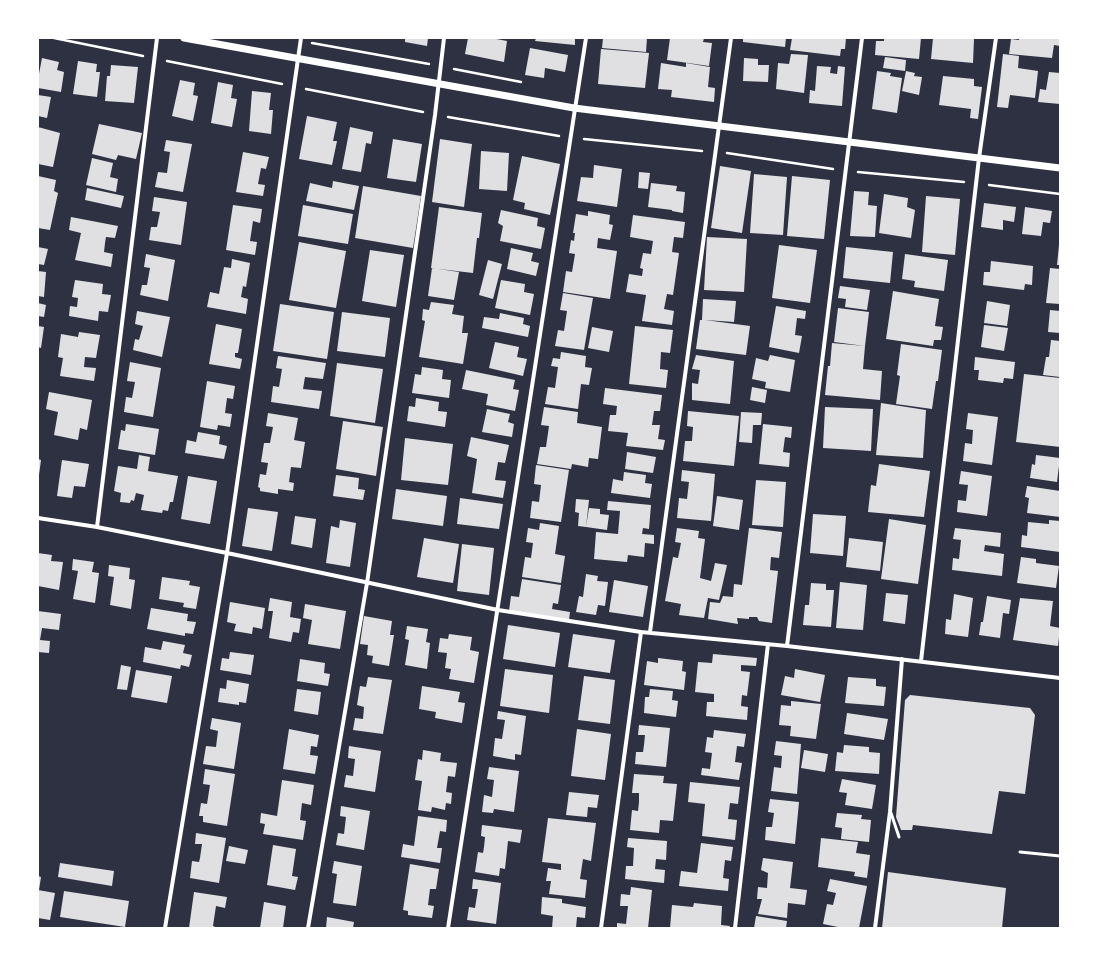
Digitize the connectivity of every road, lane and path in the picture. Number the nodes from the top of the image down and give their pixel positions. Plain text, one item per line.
1 (54, 38) edge
2 (157, 38) edge
3 (184, 38) edge
4 (444, 38) edge
5 (586, 38) edge
6 (731, 38) edge
7 (862, 38) edge
8 (996, 38) edge
9 (301, 40) edge
10 (298, 58) junction
11 (154, 59) junction
12 (440, 66) junction
13 (523, 82) dead end
14 (438, 83) junction
15 (294, 86) junction
16 (574, 108) junction
17 (435, 114) junction
18 (719, 126) junction
19 (570, 138) junction
20 (848, 142) junction
21 (715, 152) junction
22 (979, 158) junction
23 (1060, 168) edge
24 (845, 170) junction
25 (976, 184) junction
26 (1060, 194) edge
27 (38, 518) edge
28 (97, 527) junction
29 (228, 553) junction
30 (367, 583) junction
31 (498, 610) junction
32 (641, 632) junction
33 (650, 632) junction
34 (768, 644) junction
35 (787, 646) junction
36 (902, 659) junction
37 (921, 661) junction
38 (1060, 678) edge
39 (890, 812) junction
40 (899, 837) dead end
41 (1020, 852) dead end
42 (1060, 856) edge
43 (165, 928) edge
44 (308, 928) edge
45 (448, 928) edge
46 (601, 928) edge
47 (735, 928) edge
48 (875, 928) edge

1 - 11 path
2 - 11 street
3 - 10 street
4 - 12 street
5 - 16 street
6 - 18 street
7 - 20 street
8 - 22 street
9 - 10 street
9 - 12 path
10 - 14 street
10 - 15 street
11 - 15 path
11 - 28 street
12 - 13 path
12 - 14 street
14 - 16 street
14 - 17 street
15 - 17 path
15 - 29 street
16 - 18 street
16 - 19 street
17 - 19 path
17 - 30 street
18 - 20 street
18 - 21 street
19 - 21 path
19 - 31 street
20 - 22 street
20 - 24 street
21 - 24 path
21 - 33 street
22 - 23 street
22 - 25 street
24 - 25 path
24 - 35 street
25 - 26 path
25 - 37 street
27 - 28 street
28 - 29 street
29 - 30 street
29 - 43 street
30 - 31 street
30 - 44 street
31 - 32 street
31 - 45 street
32 - 33 street
32 - 46 street
33 - 34 street
34 - 35 street
34 - 47 street
35 - 36 street
36 - 37 street
36 - 39 street
37 - 38 street
39 - 40 lane
39 - 48 street
41 - 42 lane

